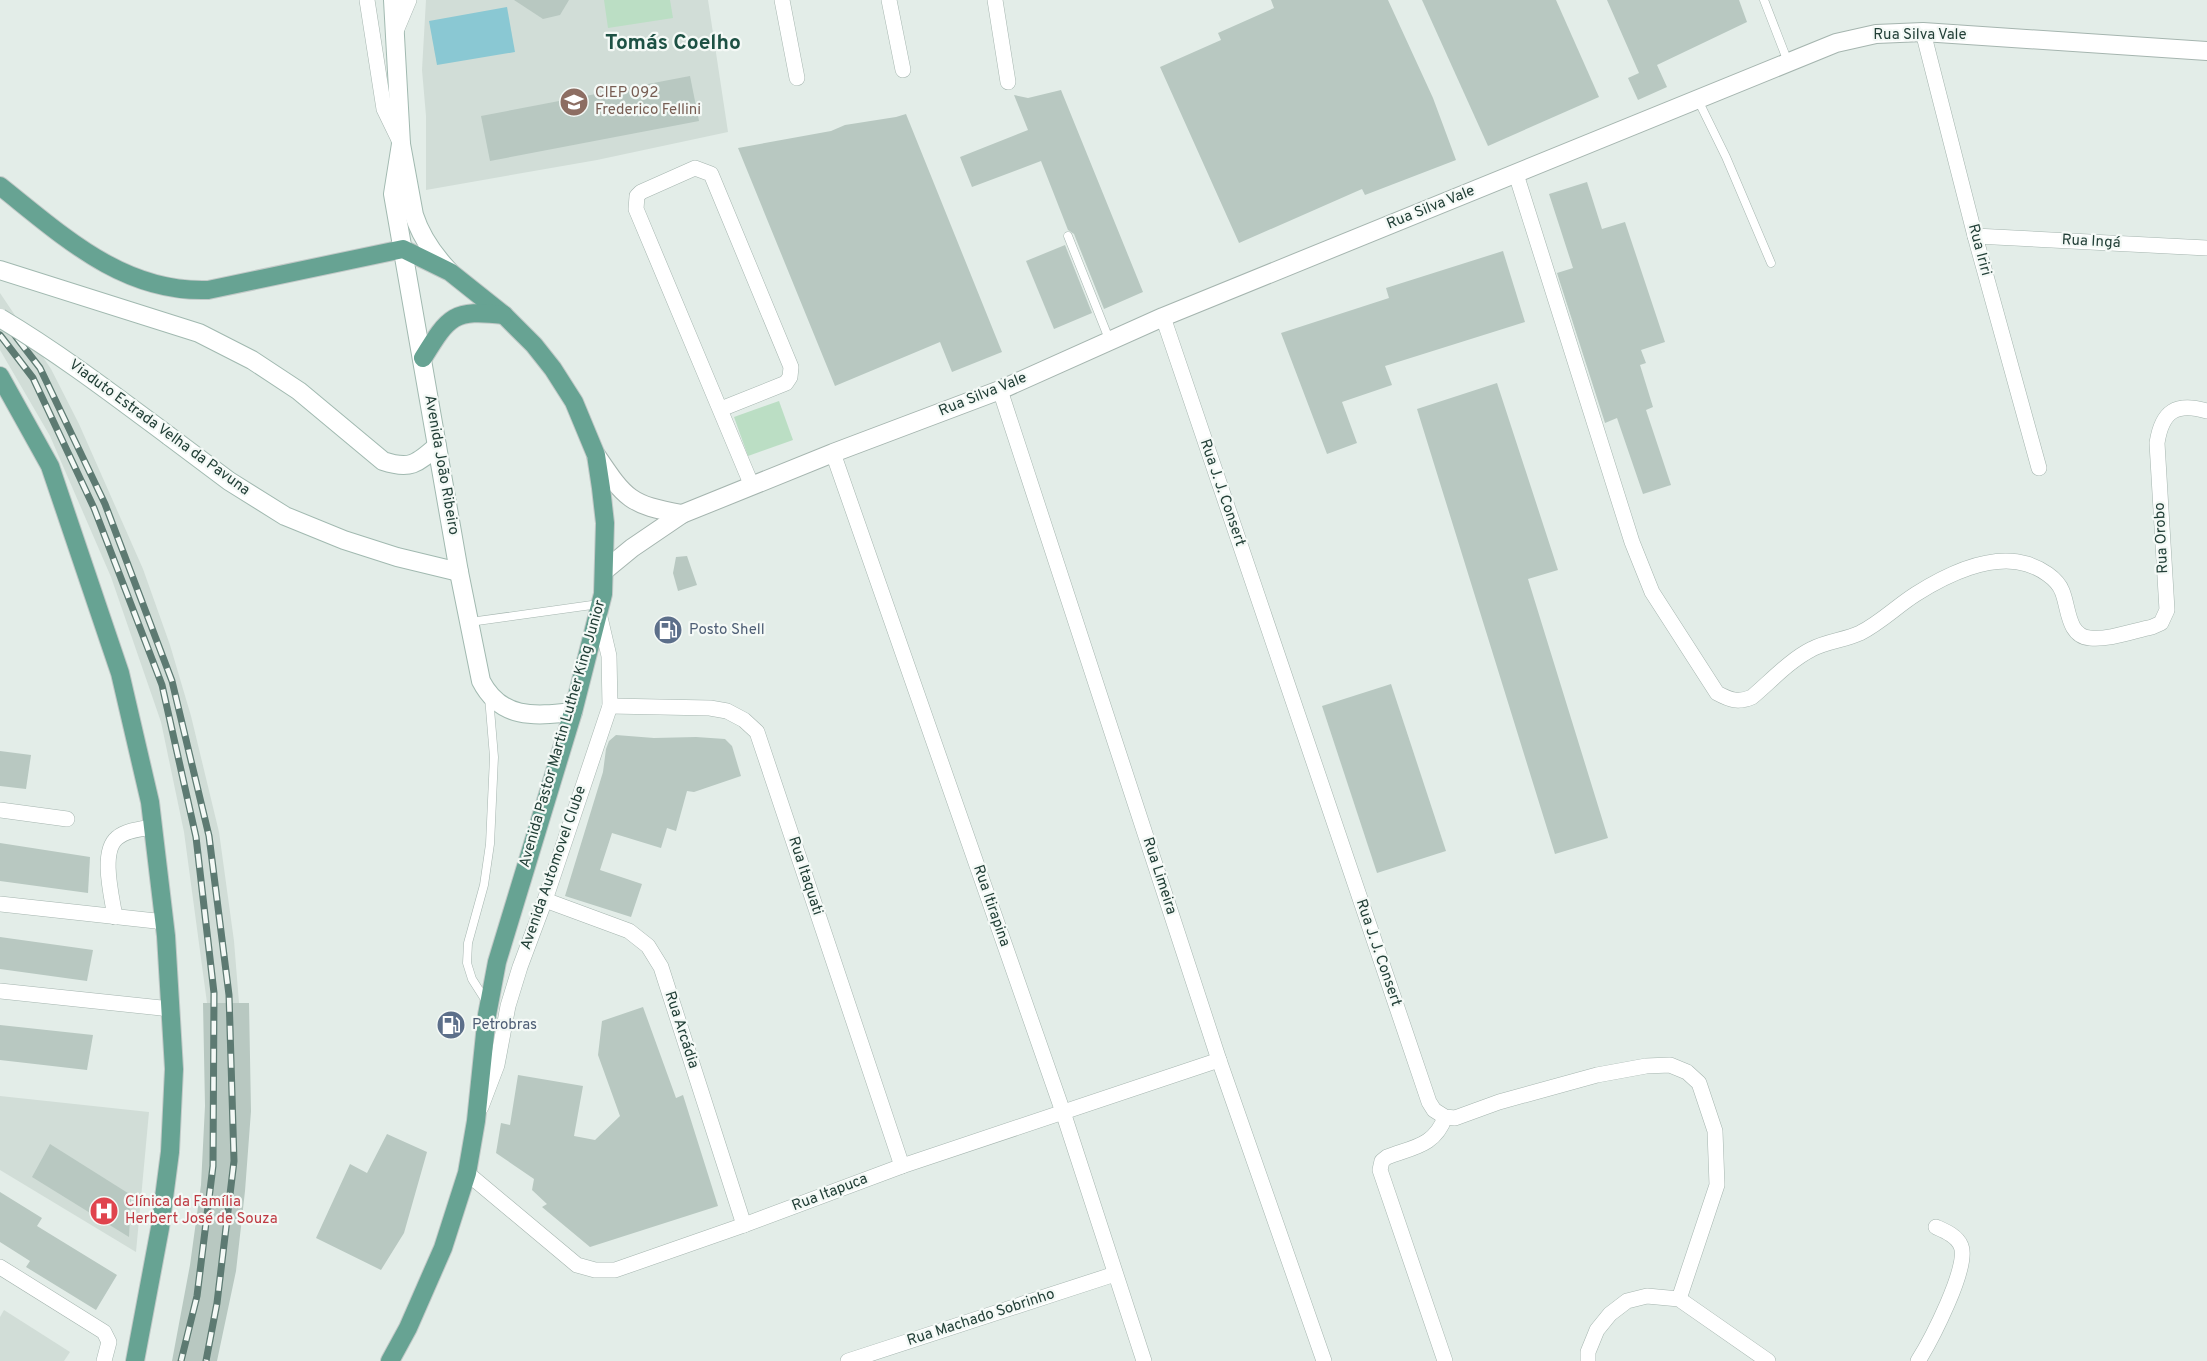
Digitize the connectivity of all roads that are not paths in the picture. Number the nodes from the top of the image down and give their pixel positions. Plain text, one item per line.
1 (367, 0) edge
2 (393, 0) edge
3 (409, 0) edge
4 (782, 0) edge
5 (889, 0) edge
6 (995, 0) edge
7 (1764, 0) edge
8 (396, 31) junction
9 (1923, 32) junction
10 (2207, 51) edge
11 (1789, 63) junction
12 (903, 70) dead end
13 (797, 78) dead end
14 (1008, 82) dead end
15 (1698, 100) junction
16 (401, 144) junction
17 (1516, 174) junction
18 (0, 186) edge
19 (1068, 236) dead end
20 (1975, 236) junction
21 (2207, 248) edge
22 (403, 249) junction
23 (1771, 263) dead end
24 (0, 270) edge
25 (450, 272) junction
26 (504, 315) junction
27 (1163, 317) junction
28 (0, 318) edge
29 (1110, 341) junction
30 (423, 358) junction
31 (0, 376) edge
32 (1000, 390) junction
33 (721, 409) junction
34 (2207, 411) edge
35 (437, 446) junction
36 (833, 453) junction
37 (596, 455) junction
38 (2039, 468) dead end
39 (752, 486) junction
40 (682, 514) junction
41 (604, 571) junction
42 (459, 572) junction
43 (600, 608) junction
44 (470, 622) junction
45 (489, 696) junction
46 (610, 706) junction
47 (573, 712) junction
48 (0, 810) edge
49 (68, 819) dead end
50 (153, 827) junction
51 (545, 900) junction
52 (0, 904) edge
53 (115, 916) junction
54 (165, 922) junction
55 (0, 991) edge
56 (489, 1005) junction
57 (171, 1009) junction
58 (1219, 1060) junction
59 (1063, 1112) junction
60 (1444, 1117) junction
61 (476, 1122) junction
62 (902, 1166) junction
63 (467, 1173) junction
64 (744, 1225) junction
65 (1936, 1227) dead end
66 (0, 1267) edge
67 (1114, 1275) junction
68 (1679, 1299) junction
69 (104, 1361) edge
70 (135, 1361) edge
71 (390, 1361) edge
72 (848, 1361) edge
73 (1144, 1361) edge
74 (1324, 1361) edge
75 (1445, 1361) edge
76 (1588, 1361) edge
77 (1768, 1361) edge
78 (1918, 1361) edge

1 - 16 street, Avenida João Ribeiro
2 - 8 main road, Avenida João Ribeiro
3 - 8 street
4 - 13 street
5 - 12 street
6 - 14 street
7 - 11 lane
8 - 16 main road, Avenida João Ribeiro
9 - 10 main road, Rua Silva Vale
9 - 11 main road, Rua Silva Vale
9 - 20 street, Rua Iriri
11 - 15 main road, Rua Silva Vale
15 - 17 main road, Rua Silva Vale
15 - 23 lane
16 - 22 main road, Avenida João Ribeiro
16 - 25 main road, Avenida João Ribeiro
17 - 27 main road, Rua Silva Vale
17 - 34 street, Rua Orobo
18 - 22 main road
19 - 29 lane
20 - 21 street, Rua Ingá
20 - 38 street, Rua Iriri
22 - 25 main road, Avenida Pastor Martin Luther King Junior
22 - 30 main road, Avenida João Ribeiro
24 - 35 main road
25 - 26 main road, Avenida Pastor Martin Luther King Junior
26 - 30 main road
26 - 37 main road, Avenida Pastor Martin Luther King Junior
27 - 29 main road, Rua Silva Vale
27 - 60 street, Rua J. J. Consert
28 - 42 main road, Viaduto Estrada Velha da Pavuna, bridge
29 - 32 main road, Rua Silva Vale
30 - 35 main road, Avenida João Ribeiro
31 - 50 main road
32 - 36 main road, Rua Silva Vale
32 - 58 street, Rua Limeira
33 - 33 street
33 - 39 street
35 - 42 main road, Avenida João Ribeiro
36 - 39 main road, Rua Silva Vale
36 - 59 street, Rua Itirapina
37 - 40 main road
37 - 41 main road, Avenida Pastor Martin Luther King Junior
39 - 40 main road, Rua Silva Vale
40 - 41 main road, Rua Silva Vale
41 - 43 main road, Avenida Pastor Martin Luther King Junior
42 - 44 main road, Avenida João Ribeiro
43 - 44 lane
43 - 46 street, Avenida Automovel Clube
43 - 47 main road, Avenida Pastor Martin Luther King Junior
44 - 45 main road, Avenida João Ribeiro
45 - 47 main road
45 - 56 lane
46 - 51 street, Avenida Automovel Clube
46 - 62 street, Rua Itaquati
47 - 56 main road, Avenida Pastor Martin Luther King Junior
48 - 49 street
50 - 53 street
50 - 54 main road
51 - 61 street, Avenida Automovel Clube
51 - 64 street, Rua Arcádia
52 - 53 street
53 - 54 street
54 - 57 main road
55 - 57 street
56 - 61 main road, Avenida Pastor Martin Luther King Junior
57 - 70 main road
58 - 59 street, Rua Itapuca
58 - 74 street, Rua Limeira
59 - 62 street, Rua Itapuca
59 - 67 street, Rua Itirapina
60 - 68 street
60 - 75 street
61 - 63 main road, Avenida Pastor Martin Luther King Junior
62 - 64 street, Rua Itapuca
63 - 64 street, Rua Itapuca
63 - 71 main road, Avenida Pastor Martin Luther King Junior
65 - 78 street
66 - 69 street
67 - 72 street, Rua Machado Sobrinho
67 - 73 street, Rua Itirapina
68 - 76 street
68 - 77 street

